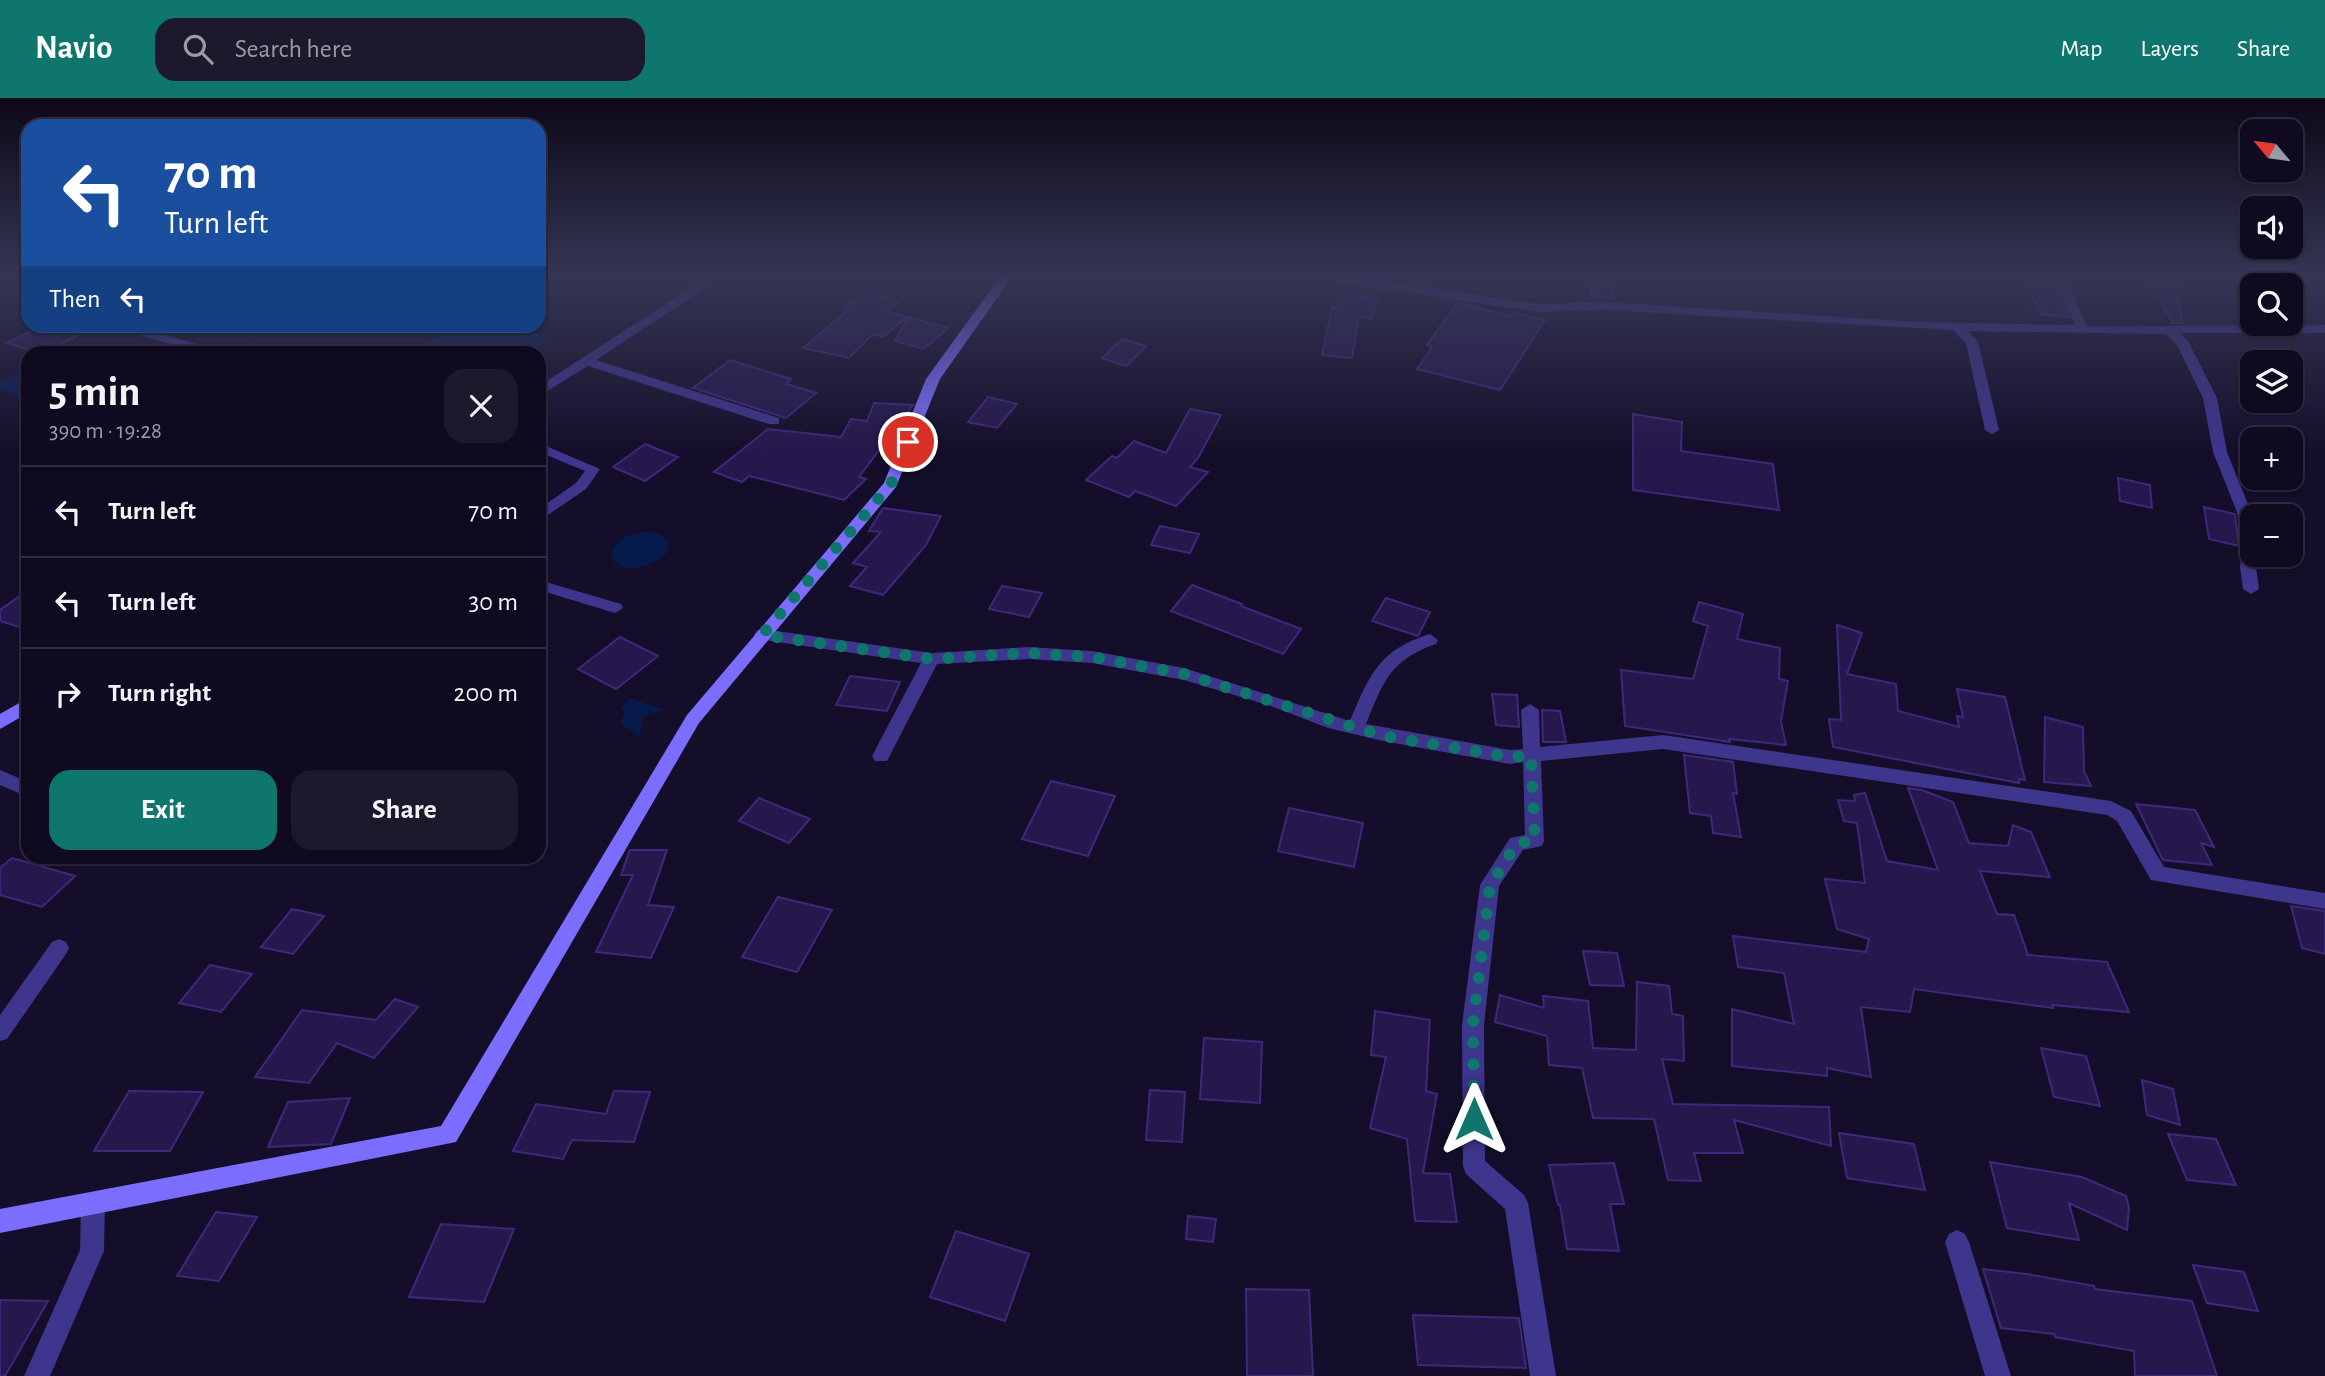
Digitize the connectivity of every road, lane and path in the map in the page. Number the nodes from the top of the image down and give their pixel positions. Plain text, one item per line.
1 (149, 334) edge
2 (631, 334) edge
3 (965, 334) edge
4 (1964, 334) edge
5 (2173, 334) edge
6 (194, 346) edge
7 (588, 362) junction
8 (546, 388) edge
9 (774, 421) dead end
10 (1992, 430) dead end
11 (546, 450) edge
12 (546, 511) edge
13 (546, 587) edge
14 (2251, 589) dead end
15 (615, 608) dead end
16 (762, 635) junction
17 (1430, 640) dead end
18 (932, 659) junction
19 (21, 709) edge
20 (1530, 710) dead end
21 (0, 723) edge
22 (1356, 728) junction
23 (881, 756) dead end
24 (1531, 756) junction
25 (0, 777) edge
26 (21, 787) edge
27 (2325, 901) edge
28 (59, 948) dead end
29 (0, 1032) edge
30 (93, 1203) junction
31 (0, 1221) edge
32 (1957, 1242) dead end
33 (37, 1376) edge
34 (1543, 1376) edge
35 (1998, 1376) edge

1 - 6 street
2 - 7 street
3 - 16 street
4 - 10 street
5 - 14 street
7 - 8 street
7 - 9 street
11 - 12 street
13 - 15 street
16 - 18 street
16 - 30 street
17 - 22 street
18 - 22 street
18 - 23 street
19 - 21 street
20 - 24 street
22 - 24 street
24 - 27 street
24 - 34 street
25 - 26 street
28 - 29 street
30 - 31 street
30 - 33 street
32 - 35 street

